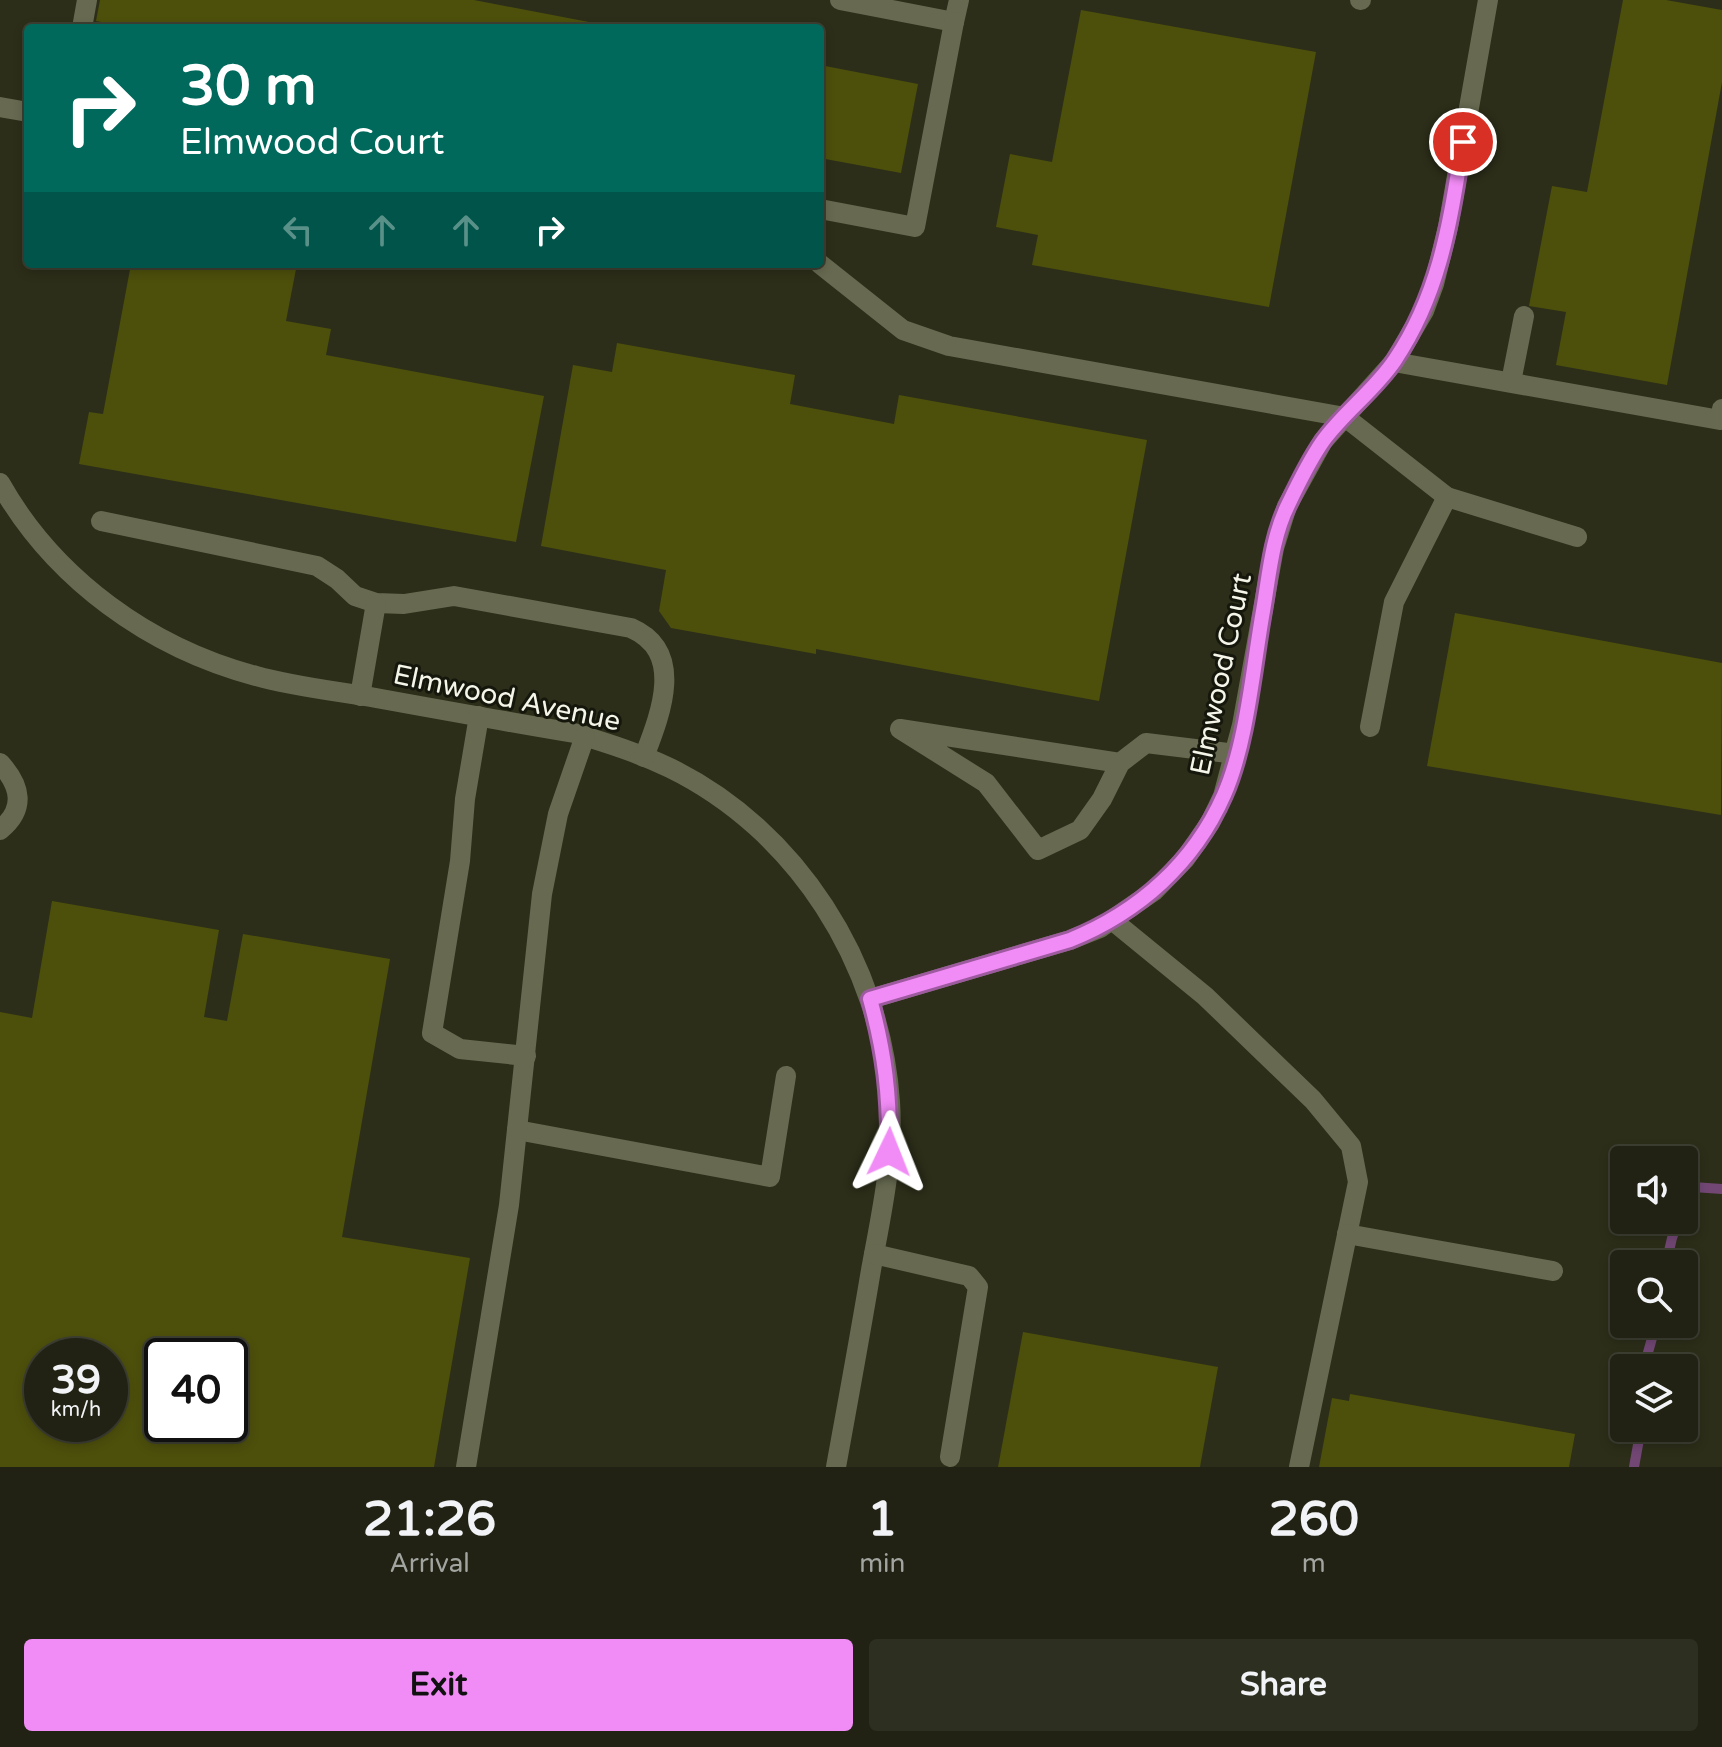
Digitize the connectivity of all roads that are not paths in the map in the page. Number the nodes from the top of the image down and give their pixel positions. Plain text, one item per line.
1 (87, 0) edge
2 (840, 0) edge
3 (959, 0) edge
4 (1488, 0) edge
5 (954, 22) junction
6 (83, 24) edge
7 (0, 107) edge
8 (24, 111) edge
9 (824, 210) edge
10 (824, 267) edge
11 (1524, 316) dead end
12 (1394, 362) junction
13 (1511, 382) junction
14 (1722, 409) edge
15 (1345, 417) junction
16 (0, 483) edge
17 (1447, 497) junction
18 (7, 510) edge
19 (101, 521) dead end
20 (1577, 537) dead end
21 (376, 603) junction
22 (360, 696) junction
23 (479, 716) junction
24 (1370, 727) dead end
25 (585, 736) junction
26 (1236, 754) junction
27 (644, 757) junction
28 (0, 763) edge
29 (1120, 763) junction
30 (0, 830) edge
31 (1112, 920) junction
32 (870, 999) junction
33 (526, 1056) junction
34 (786, 1076) dead end
35 (517, 1130) junction
36 (1347, 1234) junction
37 (874, 1254) junction
38 (1553, 1271) dead end
39 (950, 1457) dead end
40 (466, 1467) edge
41 (836, 1467) edge
42 (1299, 1467) edge

1 - 6 street
2 - 5 street
3 - 5 street
4 - 12 street, Elmwood Court
5 - 9 street
7 - 8 street
10 - 15 street
11 - 13 street
12 - 13 street
12 - 15 street, Elmwood Court
13 - 14 street
15 - 17 street
15 - 26 street, Elmwood Court
16 - 18 street, Elmwood Avenue
17 - 20 street
17 - 24 street
18 - 22 street, Elmwood Avenue
19 - 21 street
21 - 22 street
21 - 27 street
22 - 23 street, Elmwood Avenue
23 - 25 street, Elmwood Avenue
23 - 33 street
25 - 27 street, Elmwood Avenue
25 - 33 street
26 - 29 street
26 - 31 street, Elmwood Court
27 - 32 street, Elmwood Avenue
28 - 30 street
29 - 29 street
31 - 32 street, Elmwood Court
31 - 36 street
32 - 37 street, Elmwood Avenue
33 - 35 street
34 - 35 street
35 - 40 street
36 - 38 street
36 - 42 street
37 - 39 street
37 - 41 street, Elmwood Avenue

